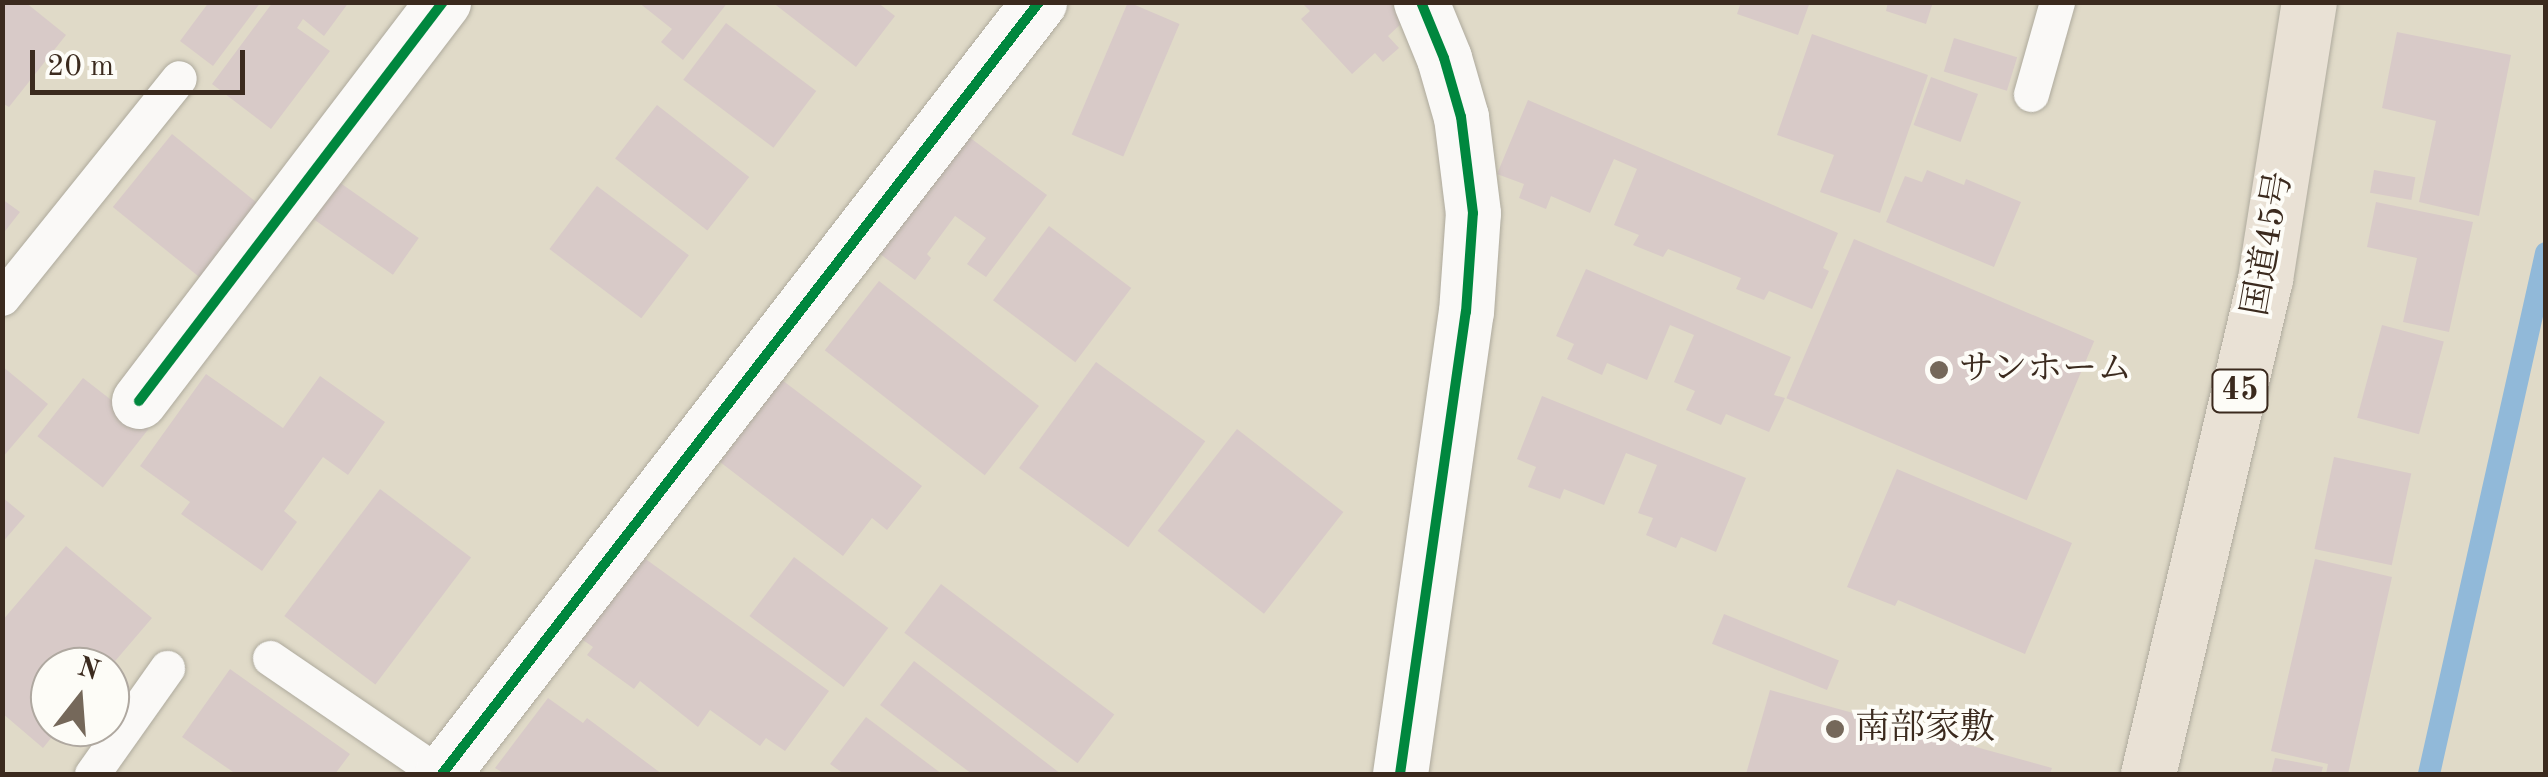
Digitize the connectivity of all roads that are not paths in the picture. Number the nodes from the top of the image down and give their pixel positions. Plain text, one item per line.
1 (442, 2) edge
2 (1421, 2) edge
3 (2057, 2) edge
4 (2309, 2) edge
5 (1031, 5) edge
6 (178, 78) dead end
7 (2031, 94) dead end
8 (2, 298) edge
9 (139, 401) dead end
10 (270, 658) dead end
11 (167, 668) dead end
12 (92, 774) edge
13 (441, 774) edge
14 (1400, 774) edge
15 (2148, 774) edge

1 - 9 street
2 - 14 street
3 - 7 lane
4 - 15 highway, 国道45号 / 45
5 - 13 street
6 - 8 lane
10 - 13 lane
11 - 12 lane

